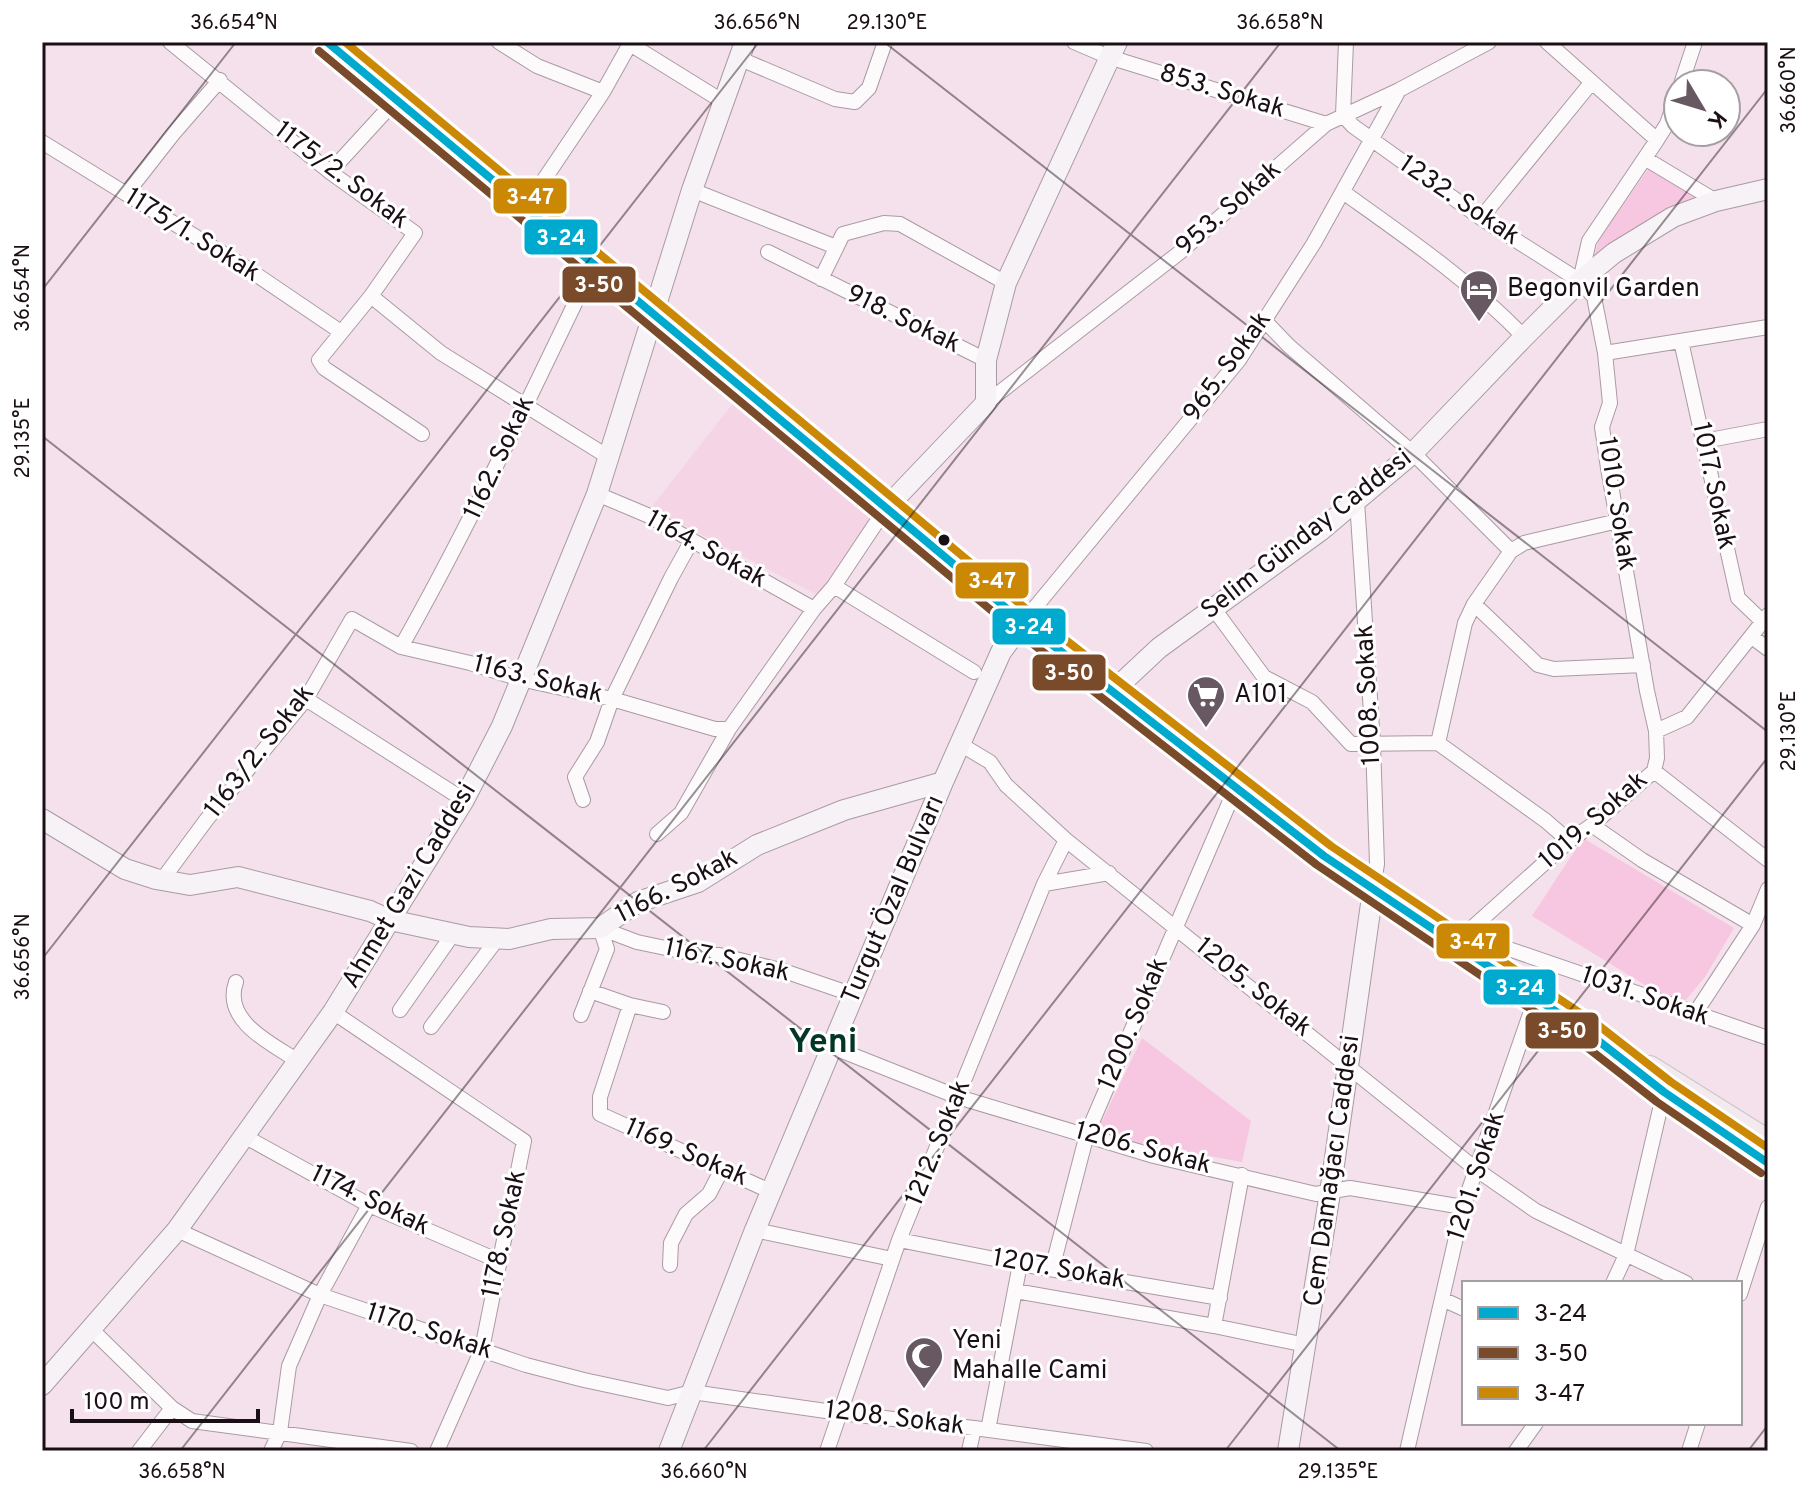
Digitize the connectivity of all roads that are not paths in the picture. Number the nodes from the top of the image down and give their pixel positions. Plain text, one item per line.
1 (170, 42) edge
2 (499, 42) edge
3 (885, 42) edge
4 (1074, 42) edge
5 (1346, 42) edge
6 (1489, 42) edge
7 (1547, 42) edge
8 (1695, 42) edge
9 (331, 43) edge
10 (631, 43) edge
11 (1113, 49) edge
12 (742, 50) edge
13 (1686, 68) edge
14 (220, 80) junction
15 (1591, 83) junction
16 (1399, 90) junction
17 (603, 92) junction
18 (395, 101) junction
19 (722, 101) junction
20 (1343, 115) junction
21 (1326, 124) junction
22 (1662, 132) edge
23 (1371, 140) junction
24 (1657, 140) junction
25 (42, 142) edge
26 (1646, 159) junction
27 (330, 172) junction
28 (1768, 189) edge
29 (692, 190) junction
30 (1343, 192) junction
31 (126, 194) junction
32 (1716, 201) junction
33 (525, 208) junction
34 (1481, 218) junction
35 (836, 247) junction
36 (768, 252) dead end
37 (593, 266) junction
38 (821, 279) junction
39 (1580, 281) junction
40 (1006, 283) junction
41 (371, 296) junction
42 (654, 317) junction
43 (1264, 320) junction
44 (1768, 327) edge
45 (341, 332) junction
46 (1524, 337) junction
47 (1681, 341) junction
48 (1605, 353) junction
49 (986, 360) junction
50 (986, 403) junction
51 (525, 404) junction
52 (1768, 429) edge
53 (422, 434) dead end
54 (1704, 441) junction
55 (1413, 453) junction
56 (610, 458) junction
57 (597, 494) junction
58 (1357, 501) junction
59 (886, 508) junction
60 (1618, 521) junction
61 (692, 540) junction
62 (1511, 551) junction
63 (834, 586) junction
64 (1474, 604) junction
65 (814, 609) junction
66 (1214, 609) junction
67 (1765, 618) edge
68 (352, 619) joint
69 (1023, 622) junction
70 (1752, 637) junction
71 (401, 647) junction
72 (1768, 649) edge
73 (1643, 665) junction
74 (974, 672) dead end
75 (520, 679) junction
76 (1113, 691) junction
77 (306, 699) junction
78 (612, 699) junction
79 (729, 729) junction
80 (1656, 731) junction
81 (1373, 743) junction
82 (1438, 743) junction
83 (960, 744) junction
84 (1654, 771) junction
85 (943, 782) junction
86 (1236, 787) junction
87 (464, 800) junction
88 (583, 800) dead end
89 (42, 819) edge
90 (1592, 825) junction
91 (657, 834) dead end
92 (1066, 840) junction
93 (1569, 841) junction
94 (1768, 860) edge
95 (1109, 873) junction
96 (162, 880) junction
97 (1044, 884) junction
98 (1768, 889) edge
99 (1373, 890) junction
100 (390, 920) junction
101 (1753, 925) junction
102 (1176, 926) junction
103 (600, 928) junction
104 (453, 934) junction
105 (498, 938) junction
106 (1454, 944) junction
107 (1481, 961) junction
108 (236, 982) dead end
109 (590, 991) junction
110 (854, 995) junction
111 (1536, 997) junction
112 (630, 1005) junction
113 (400, 1010) dead end
114 (333, 1012) junction
115 (663, 1012) dead end
116 (581, 1015) dead end
117 (1694, 1015) junction
118 (431, 1027) dead end
119 (1591, 1035) junction
120 (1768, 1038) edge
121 (832, 1047) junction
122 (298, 1061) junction
123 (1348, 1066) junction
124 (1664, 1092) junction
125 (958, 1097) junction
126 (1087, 1134) junction
127 (244, 1136) junction
128 (1766, 1147) edge
129 (722, 1169) junction
130 (1477, 1170) junction
131 (1242, 1175) junction
132 (772, 1192) junction
133 (1330, 1193) junction
134 (369, 1205) junction
135 (1463, 1207) junction
136 (1768, 1207) edge
137 (177, 1230) junction
138 (755, 1230) junction
139 (899, 1240) junction
140 (1626, 1255) junction
141 (892, 1259) junction
142 (499, 1261) junction
143 (1020, 1264) junction
144 (670, 1265) dead end
145 (1052, 1269) junction
146 (1614, 1281) edge
147 (1682, 1281) edge
148 (1742, 1288) edge
149 (1015, 1291) junction
150 (320, 1295) junction
151 (1220, 1298) junction
152 (1442, 1299) junction
153 (1462, 1308) edge
154 (1214, 1326) junction
155 (92, 1330) junction
156 (1306, 1345) junction
157 (482, 1349) junction
158 (42, 1385) edge
159 (692, 1392) junction
160 (172, 1408) junction
161 (840, 1413) junction
162 (1535, 1425) edge
163 (1697, 1425) edge
164 (981, 1429) junction
165 (280, 1432) junction
166 (1120, 1450) edge
167 (139, 1451) edge
168 (271, 1451) edge
169 (411, 1451) edge
170 (437, 1451) edge
171 (669, 1451) edge
172 (827, 1451) edge
173 (969, 1451) edge
174 (1146, 1451) edge
175 (1288, 1451) edge
176 (1407, 1451) edge
177 (1516, 1451) edge
178 (1689, 1451) edge

1 - 14 street, 1175/2. Sokak
2 - 17 street
3 - 12 street
4 - 11 street, 853. Sokak
5 - 20 street
6 - 16 street, 953. Sokak
7 - 15 street
8 - 13 street
9 - 18 main road
10 - 17 street
10 - 19 street
11 - 21 street, 853. Sokak
11 - 40 street
12 - 19 street, Ahmet Gazi Caddesi
14 - 27 street, 1175/2. Sokak
14 - 31 street
15 - 24 street
15 - 34 street
16 - 20 street, 953. Sokak
16 - 23 street, 965. Sokak
17 - 33 street
18 - 27 street
18 - 33 main road
19 - 29 street, Ahmet Gazi Caddesi
20 - 21 street, 953. Sokak
20 - 23 street, 1232. Sokak
21 - 50 street, 953. Sokak
22 - 24 street
23 - 30 street, 965. Sokak
23 - 34 street, 1232. Sokak
24 - 26 street
25 - 31 street, 1175/1. Sokak
26 - 32 street
26 - 39 street
27 - 41 street, 1175/2. Sokak
28 - 32 street, Selim Günday Caddesi
29 - 35 street, 918. Sokak
29 - 42 street, Ahmet Gazi Caddesi
30 - 43 street, 965. Sokak
30 - 46 street
31 - 45 street, 1175/1. Sokak
32 - 39 street, Selim Günday Caddesi
33 - 37 main road
34 - 39 street, 1232. Sokak
35 - 38 street, 918. Sokak
35 - 40 street, 918. Sokak
36 - 38 street, 918. Sokak
37 - 42 main road
37 - 51 street, 1162. Sokak
38 - 49 street, 918. Sokak
39 - 46 street, Selim Günday Caddesi
39 - 48 street, 1010. Sokak
40 - 49 street
41 - 45 street, 1175/2. Sokak
41 - 51 street
42 - 56 street, Ahmet Gazi Caddesi
42 - 59 main road
43 - 55 street
43 - 69 street, 965. Sokak
44 - 47 street
45 - 53 street, 1175/2. Sokak
46 - 55 street, Selim Günday Caddesi
47 - 48 street
47 - 54 street, 1017. Sokak
48 - 60 street, 1010. Sokak
49 - 50 street
50 - 59 street
51 - 56 street
51 - 71 street, 1162. Sokak
52 - 54 street
54 - 67 street, 1017. Sokak
55 - 58 street, Selim Günday Caddesi
55 - 62 street
56 - 57 street, Ahmet Gazi Caddesi
57 - 61 street, 1164. Sokak
57 - 75 street, Ahmet Gazi Caddesi
58 - 66 street, Selim Günday Caddesi
58 - 81 street, 1008. Sokak
59 - 63 street
59 - 69 main road
60 - 62 street
60 - 73 street, 1010. Sokak
61 - 65 street, 1164. Sokak
61 - 78 street
62 - 64 street
63 - 65 street
63 - 74 street
64 - 73 street
64 - 82 street
65 - 79 street
66 - 76 street, Selim Günday Caddesi
66 - 81 street
67 - 70 street
68 - 71 street, 1163. Sokak
68 - 77 street, 1163/2. Sokak
69 - 76 main road
69 - 83 street, Turgut Özal Bulvarı
70 - 72 street
70 - 80 street
71 - 75 street, 1163. Sokak
73 - 80 street, 1010. Sokak
75 - 78 street, 1163. Sokak
75 - 87 street, Ahmet Gazi Caddesi
76 - 86 main road
77 - 87 street
77 - 96 street, 1163/2. Sokak
78 - 79 street, 1163. Sokak
78 - 88 street
79 - 91 street
80 - 84 street, 1019. Sokak
81 - 82 street
81 - 99 street, 1008. Sokak
82 - 93 street
83 - 85 street, Turgut Özal Bulvarı
83 - 92 street, 1205. Sokak
84 - 90 street, 1019. Sokak
84 - 94 street
85 - 103 street, 1166. Sokak
85 - 110 street, Turgut Özal Bulvarı
86 - 99 main road
86 - 102 street, 1200. Sokak
87 - 100 street, Ahmet Gazi Caddesi
89 - 96 street, 1166. Sokak
90 - 93 street, 1019. Sokak
90 - 101 street
92 - 95 street, 1205. Sokak
92 - 97 street, 1212. Sokak
93 - 106 street, 1019. Sokak
95 - 97 street
95 - 102 street, 1205. Sokak
96 - 100 street, 1166. Sokak
97 - 125 street, 1212. Sokak
98 - 101 street
99 - 106 main road
99 - 123 street, Cem Damağacı Caddesi
100 - 104 street, 1166. Sokak
100 - 114 street, Ahmet Gazi Caddesi
101 - 117 street
102 - 123 street, 1205. Sokak
102 - 126 street, 1200. Sokak
103 - 105 street, 1166. Sokak
103 - 109 street
103 - 110 street, 1167. Sokak
104 - 105 street, 1166. Sokak
104 - 113 street
105 - 118 street
106 - 107 main road
107 - 111 main road
107 - 117 street, 1031. Sokak
108 - 122 street
109 - 112 street
109 - 116 street
110 - 121 street, Turgut Özal Bulvarı
111 - 119 main road
111 - 130 street, 1201. Sokak
112 - 115 street
112 - 129 street, 1169. Sokak
114 - 122 street, Ahmet Gazi Caddesi
114 - 142 street, 1178. Sokak
117 - 120 street, 1031. Sokak
119 - 124 main road
119 - 128 main road
121 - 125 street, 1206. Sokak
121 - 132 street, Turgut Özal Bulvarı
122 - 127 street, Ahmet Gazi Caddesi
123 - 130 street, 1205. Sokak
123 - 133 street, Cem Damağacı Caddesi
124 - 128 main road
124 - 140 street
125 - 126 street, 1206. Sokak
125 - 139 street, 1212. Sokak
126 - 131 street, 1206. Sokak
126 - 145 street, 1200. Sokak
127 - 134 street, 1174. Sokak
127 - 137 street, Ahmet Gazi Caddesi
129 - 132 street, 1169. Sokak
129 - 144 street
130 - 135 street, 1201. Sokak
130 - 140 street, 1205. Sokak
131 - 133 street, 1206. Sokak
131 - 151 street
132 - 138 street, Turgut Özal Bulvarı
133 - 135 street, 1206. Sokak
133 - 156 street, Cem Damağacı Caddesi
134 - 142 street, 1174. Sokak
134 - 150 street
135 - 152 street, 1201. Sokak
136 - 148 street
137 - 150 street, 1170. Sokak
137 - 155 street, Ahmet Gazi Caddesi
138 - 141 street
138 - 159 street, Turgut Özal Bulvarı
139 - 141 street, 1212. Sokak
139 - 143 street, 1207. Sokak
140 - 146 street
140 - 147 street, 1205. Sokak
141 - 161 street, 1212. Sokak
142 - 157 street, 1178. Sokak
143 - 145 street, 1207. Sokak
143 - 149 street
145 - 151 street, 1207. Sokak
149 - 154 street, 1207. Sokak
149 - 164 street
150 - 157 street, 1170. Sokak
150 - 165 street
151 - 154 street
152 - 153 street
152 - 176 street, 1201. Sokak
154 - 156 street, 1207. Sokak
155 - 158 street, Ahmet Gazi Caddesi
155 - 160 street
156 - 175 street, Cem Damağacı Caddesi
157 - 159 street, 1170. Sokak
157 - 170 street, 1178. Sokak
159 - 161 street, 1208. Sokak
159 - 171 street, Turgut Özal Bulvarı
160 - 165 street
160 - 167 street
161 - 164 street, 1208. Sokak
161 - 172 street, 1212. Sokak
162 - 177 street
163 - 178 street
164 - 166 street, 1208. Sokak
164 - 173 street
165 - 168 street
165 - 169 street
166 - 174 street, 1208. Sokak

